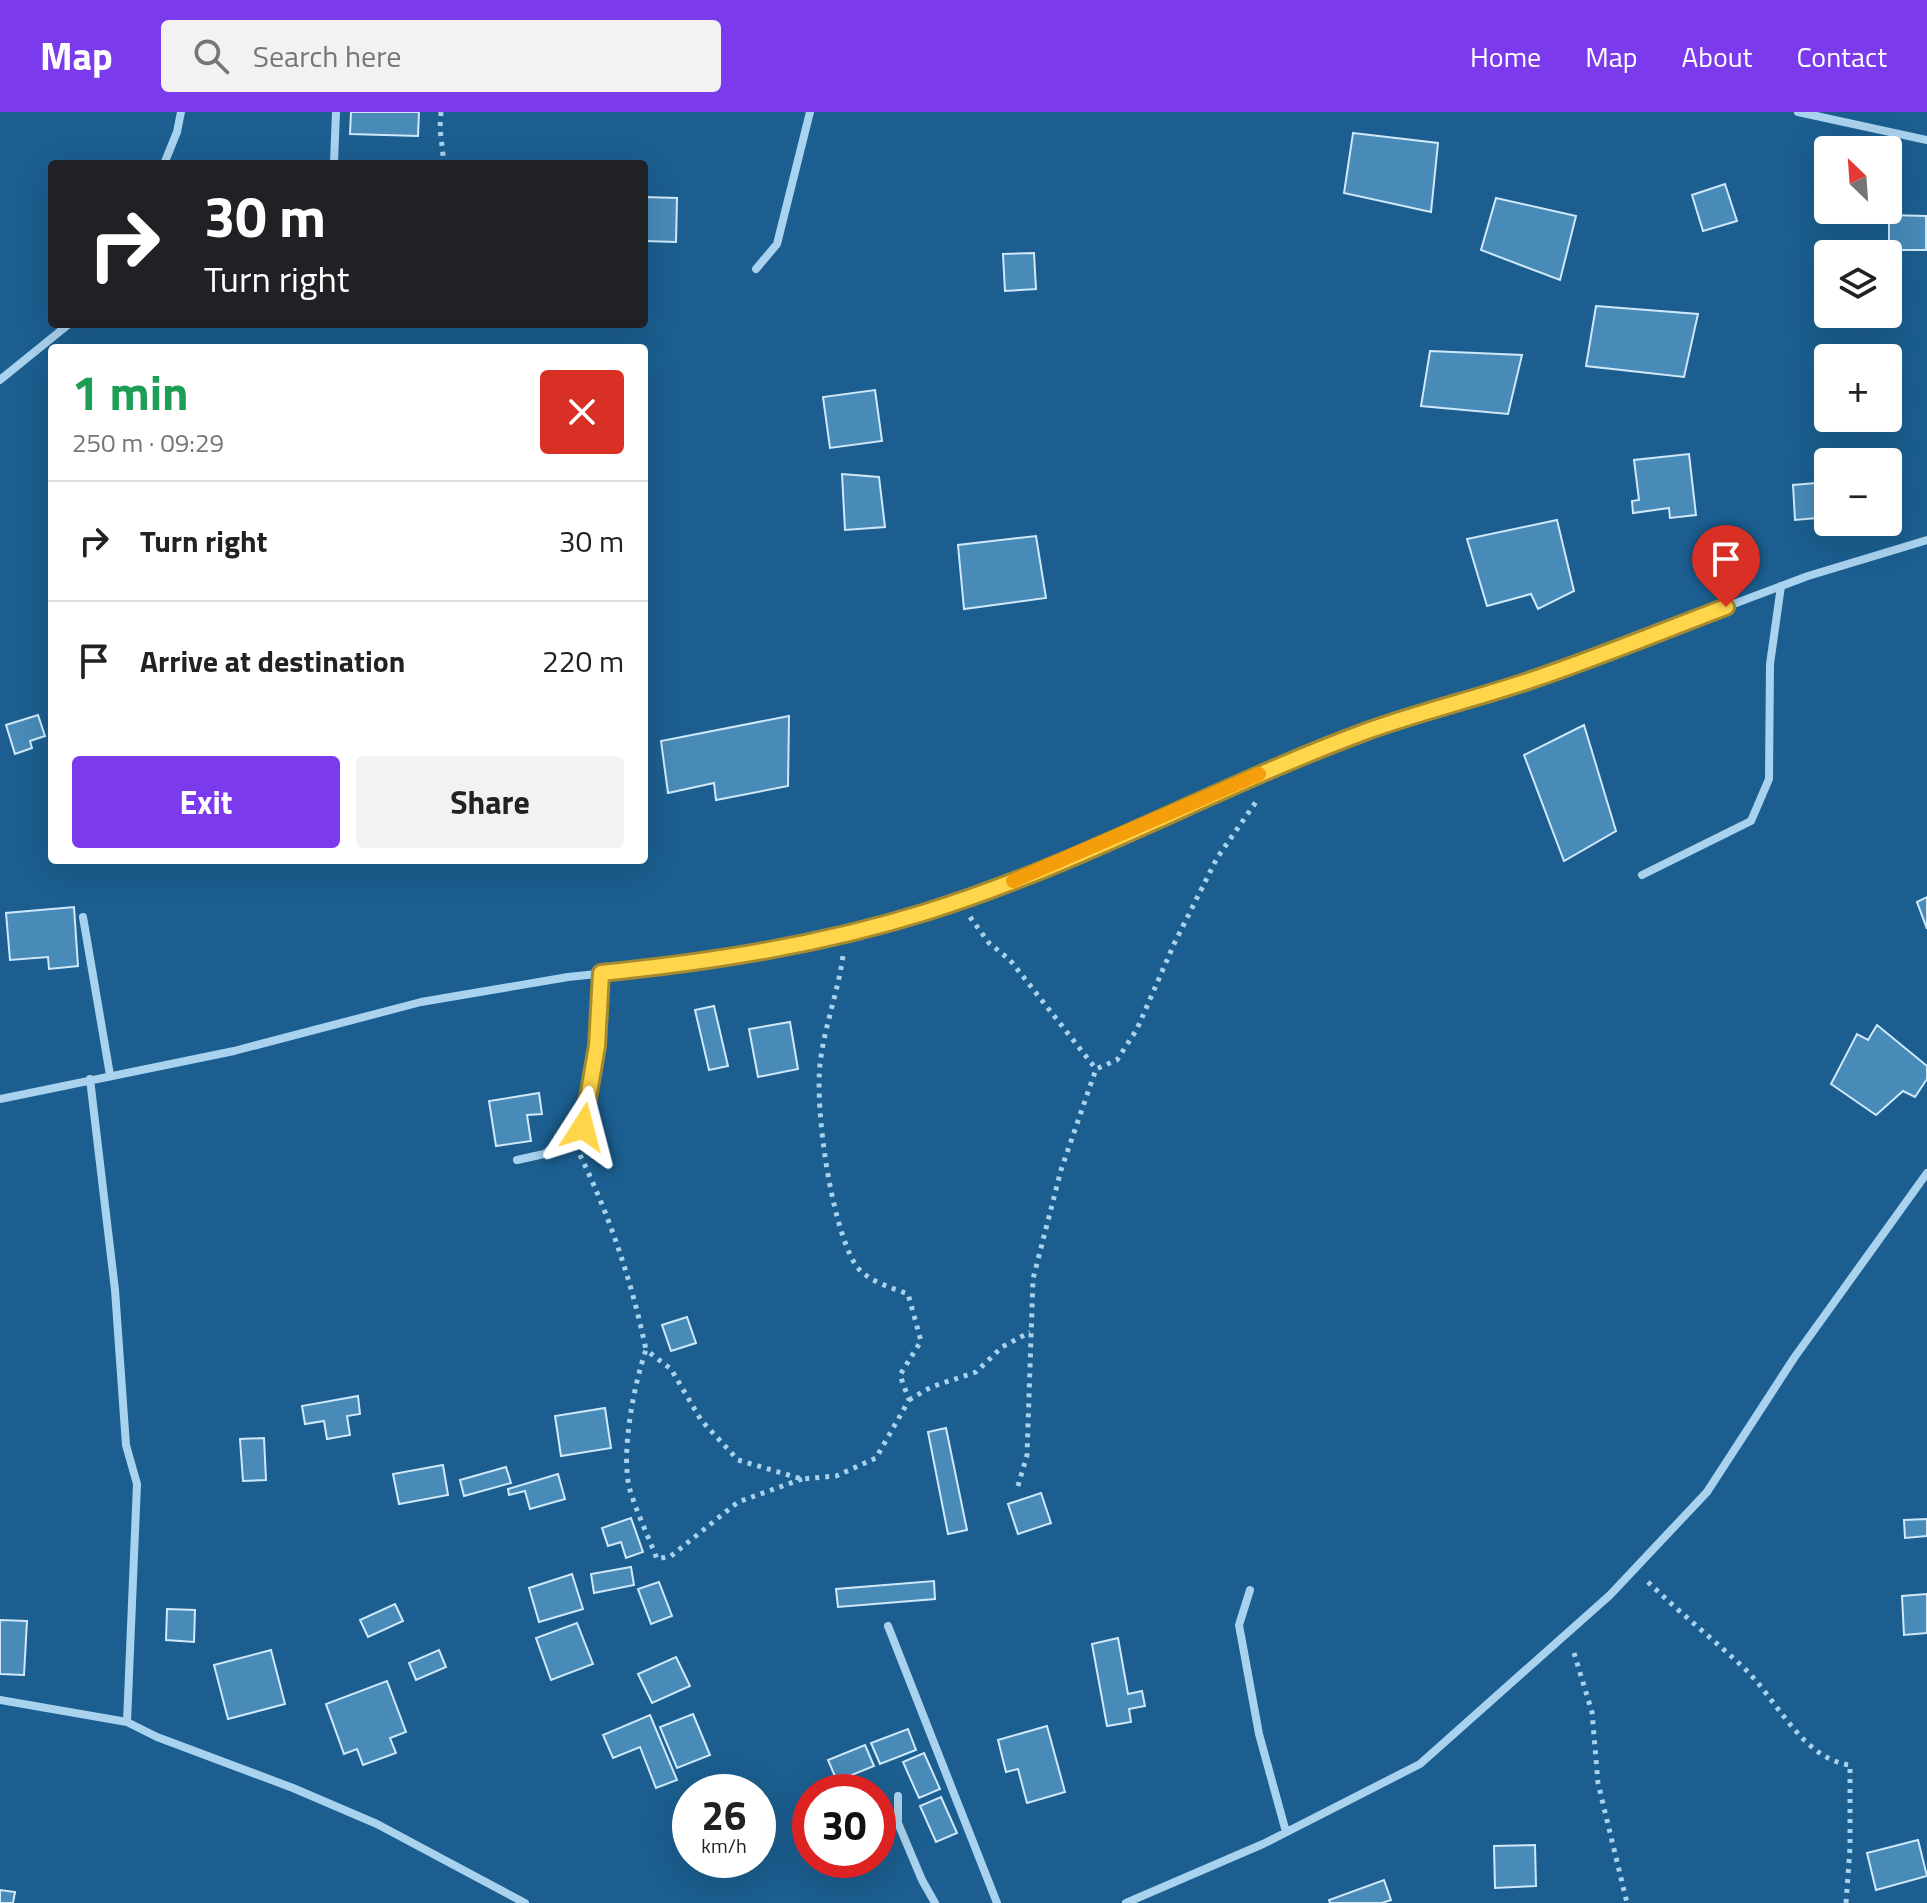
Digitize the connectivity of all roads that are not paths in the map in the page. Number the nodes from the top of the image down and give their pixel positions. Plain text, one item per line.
1 (181, 112) edge
2 (336, 112) edge
3 (810, 112) edge
4 (1798, 112) edge
5 (1927, 131) edge
6 (1927, 140) edge
7 (166, 160) edge
8 (334, 160) edge
9 (756, 269) dead end
10 (64, 328) edge
11 (0, 380) edge
12 (1927, 540) edge
13 (1781, 586) junction
14 (1642, 875) dead end
15 (83, 917) dead end
16 (601, 973) junction
17 (110, 1075) junction
18 (90, 1079) junction
19 (0, 1099) edge
20 (517, 1160) dead end
21 (1927, 1173) edge
22 (1250, 1590) dead end
23 (888, 1626) dead end
24 (0, 1700) edge
25 (127, 1722) junction
26 (898, 1796) dead end
27 (1286, 1832) junction
28 (525, 1903) edge
29 (935, 1903) edge
30 (997, 1903) edge
31 (1126, 1903) edge

1 - 7 street
2 - 8 street
3 - 9 street
4 - 6 street
5 - 6 street
10 - 11 street
12 - 13 street
13 - 14 street
13 - 16 street
15 - 17 street
16 - 17 street
16 - 20 street
17 - 18 street
18 - 19 street
18 - 25 street
21 - 27 street
22 - 27 street
23 - 30 street
24 - 25 street
25 - 28 street
26 - 29 street
27 - 31 street

